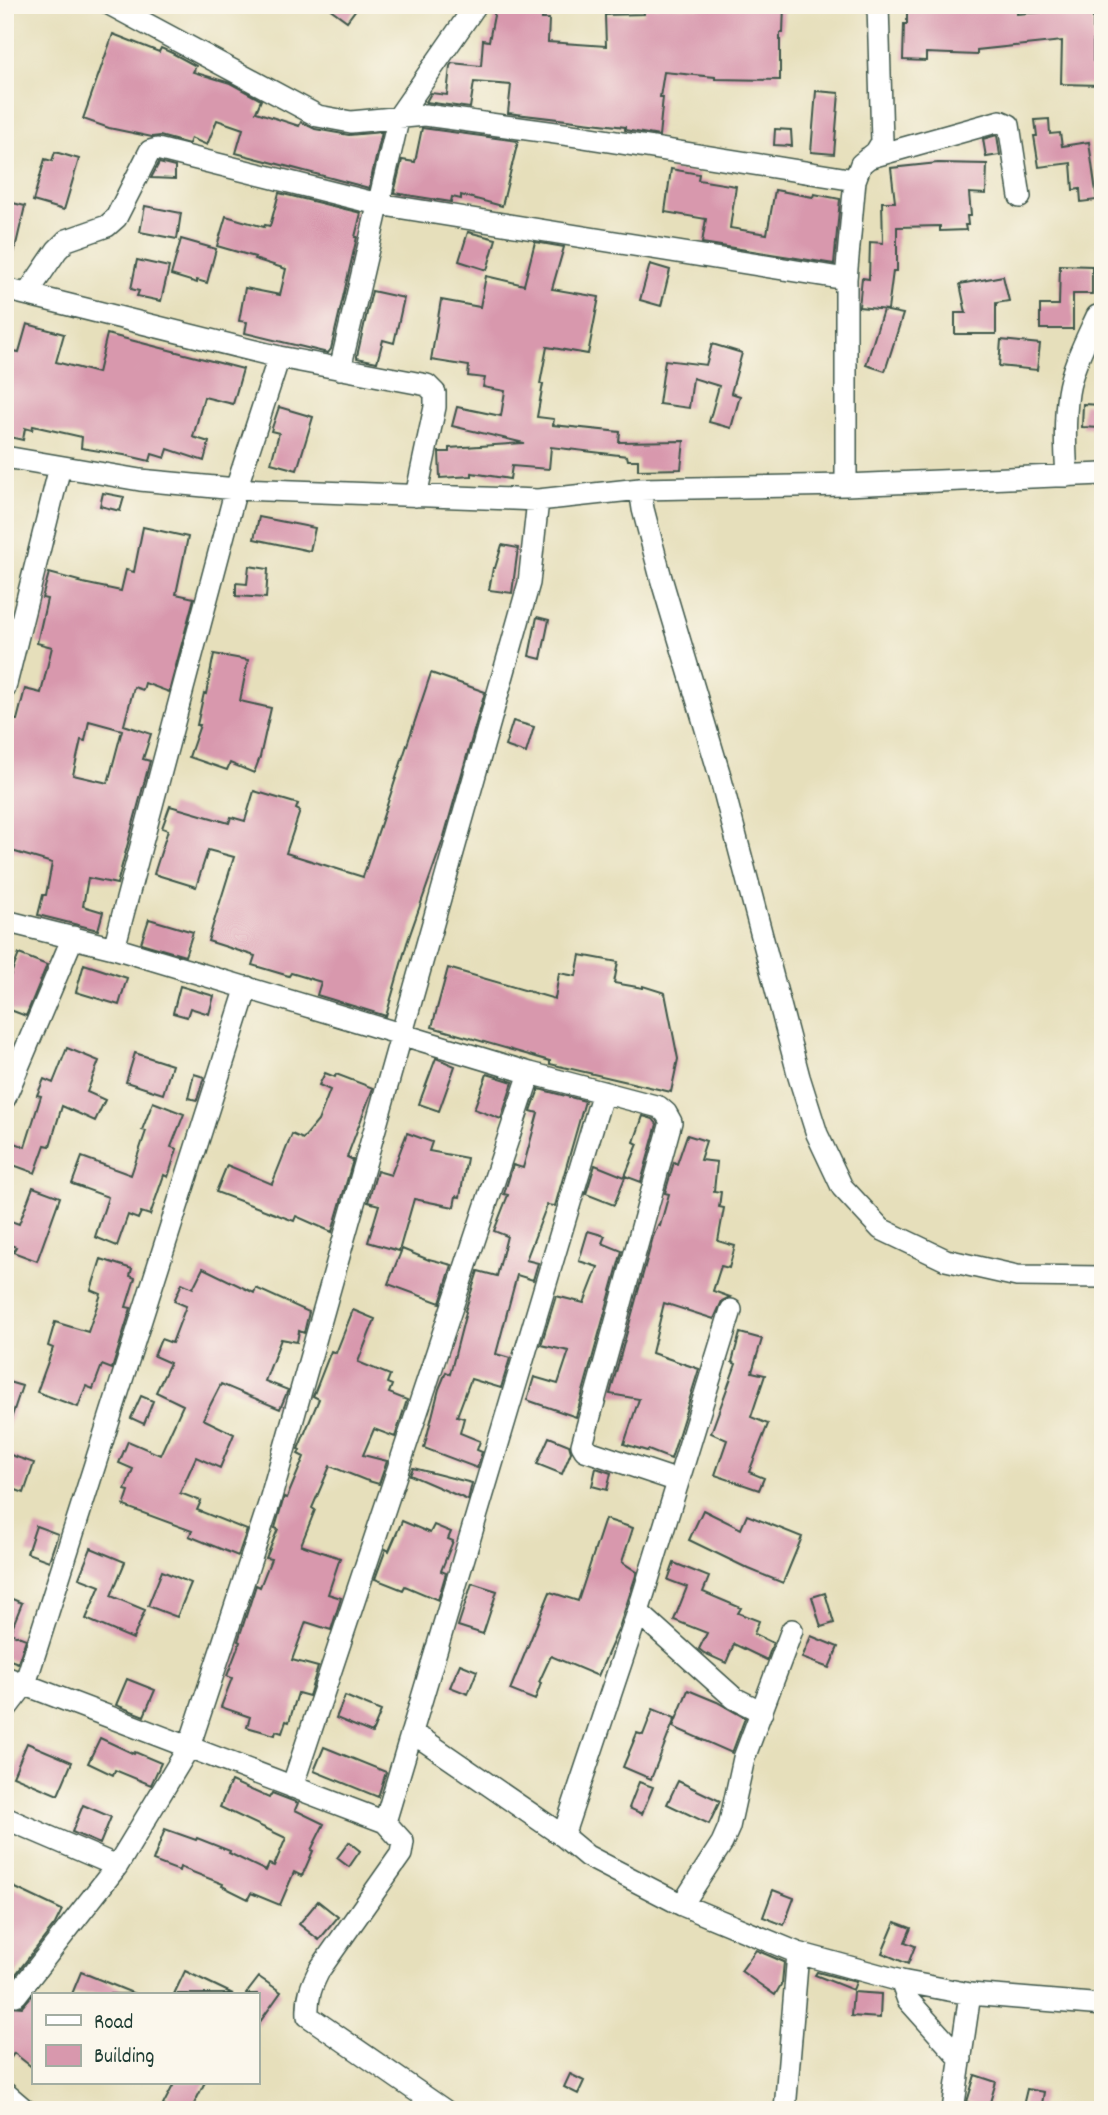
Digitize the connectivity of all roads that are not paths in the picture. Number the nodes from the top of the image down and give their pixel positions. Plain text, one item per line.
1 (111, 5) edge
2 (878, 5) edge
3 (466, 8) edge
4 (399, 117) junction
5 (868, 158) junction
6 (855, 180) junction
7 (1020, 197) dead end
8 (378, 204) junction
9 (846, 279) junction
10 (5, 289) edge
11 (27, 294) junction
12 (1097, 316) dead end
13 (279, 357) junction
14 (340, 369) junction
15 (5, 457) edge
16 (60, 467) junction
17 (1103, 474) edge
18 (1067, 476) junction
19 (846, 485) junction
20 (236, 489) junction
21 (640, 489) junction
22 (416, 496) junction
23 (538, 500) junction
24 (5, 688) edge
25 (5, 921) edge
26 (73, 937) junction
27 (114, 948) junction
28 (247, 987) junction
29 (401, 1033) junction
30 (530, 1073) junction
31 (603, 1092) junction
32 (5, 1097) edge
33 (1103, 1276) edge
34 (731, 1310) dead end
35 (677, 1481) junction
36 (638, 1612) junction
37 (792, 1630) dead end
38 (15, 1681) edge
39 (5, 1710) edge
40 (762, 1712) junction
41 (411, 1734) junction
42 (188, 1747) junction
43 (292, 1787) junction
44 (5, 1818) edge
45 (385, 1822) junction
46 (563, 1836) junction
47 (117, 1866) junction
48 (682, 1905) junction
49 (798, 1953) junction
50 (901, 1981) junction
51 (970, 1994) junction
52 (16, 1995) dead end
53 (1103, 2005) edge
54 (961, 2059) junction
55 (5, 2093) edge
56 (25, 2110) edge
57 (444, 2110) edge
58 (785, 2110) edge
59 (953, 2110) edge

1 - 4 street
2 - 5 street
3 - 4 street
4 - 6 street
4 - 8 street
5 - 6 street
5 - 7 street
6 - 9 street
8 - 9 street
8 - 11 street
8 - 14 street
9 - 19 street
10 - 11 street
11 - 13 street
12 - 18 street
13 - 14 street
13 - 20 street
14 - 22 street
15 - 16 street
16 - 20 street
16 - 24 street
17 - 18 street
18 - 19 street
19 - 21 street
20 - 22 street
20 - 27 street
21 - 23 street
21 - 33 street
22 - 23 street
23 - 29 street
25 - 26 street
26 - 27 street
26 - 32 street
27 - 28 street
28 - 29 street
28 - 38 street
29 - 30 street
29 - 42 street
30 - 31 street
30 - 43 street
31 - 35 street
31 - 41 street
34 - 35 street
35 - 36 street
36 - 40 street
36 - 46 street
37 - 40 street
38 - 39 street
38 - 42 street
40 - 48 street
41 - 45 street
41 - 46 street
42 - 43 street
42 - 47 street
43 - 45 street
44 - 47 street
45 - 57 street
46 - 48 street
47 - 52 street
48 - 49 street
49 - 50 street
49 - 58 street
50 - 51 street
50 - 54 street
51 - 53 street
51 - 54 street
54 - 59 street
55 - 56 street

